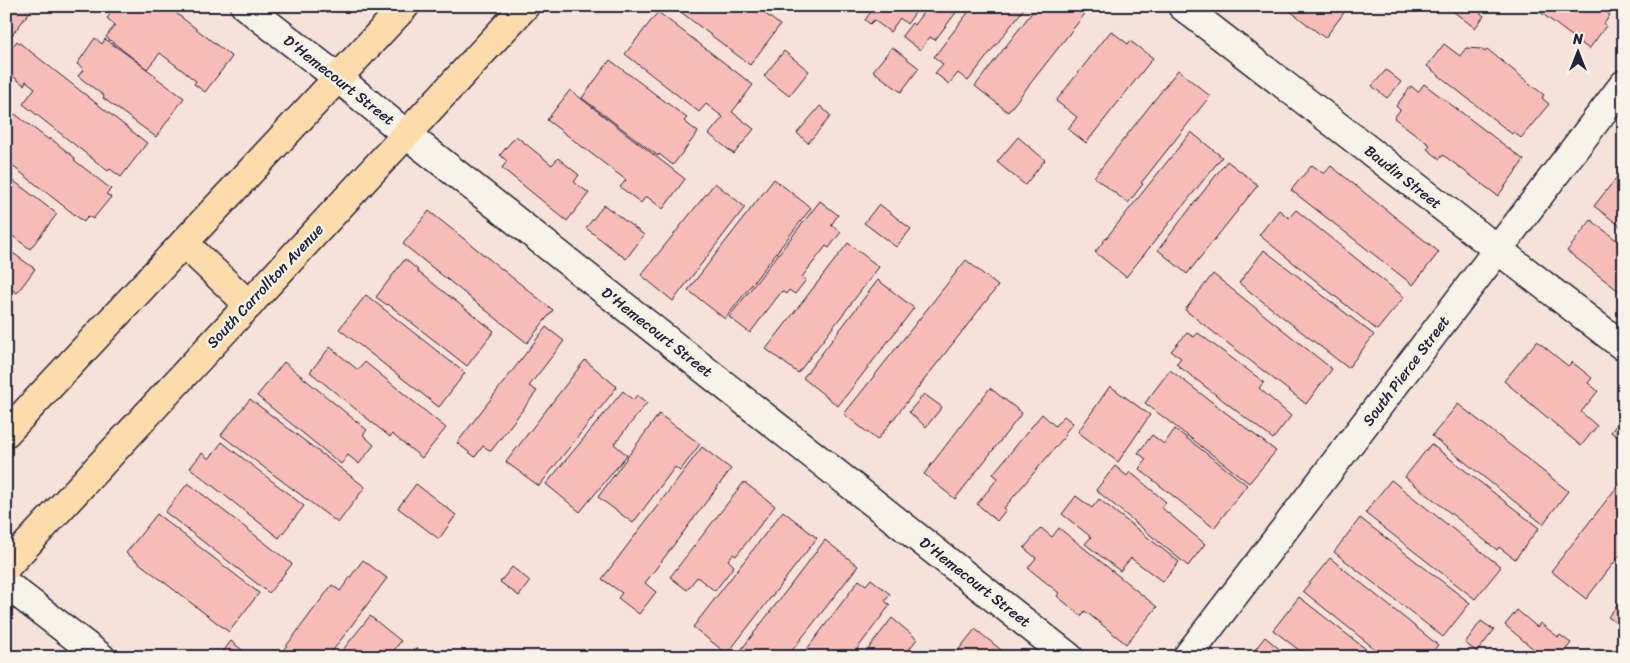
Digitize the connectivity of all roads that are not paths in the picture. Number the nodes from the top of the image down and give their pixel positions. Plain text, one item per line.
1 (245, 6) edge
2 (405, 6) edge
3 (525, 6) edge
4 (1182, 6) edge
5 (338, 78) junction
6 (1624, 84) edge
7 (406, 134) junction
8 (184, 243) junction
9 (1498, 250) junction
10 (249, 304) junction
11 (1624, 347) edge
12 (6, 433) edge
13 (6, 567) edge
14 (6, 584) edge
15 (101, 657) edge
16 (1069, 657) edge
17 (1187, 657) edge

1 - 5 street, D'Hemecourt Street
2 - 5 main road
3 - 7 main road, South Carrollton Avenue
4 - 9 street, Baudin Street
5 - 7 street, D'Hemecourt Street
5 - 8 main road
6 - 9 street, South Pierce Street
7 - 10 main road, South Carrollton Avenue
7 - 16 street, D'Hemecourt Street
8 - 10 main road
8 - 12 main road
9 - 11 street, Baudin Street
9 - 17 street, South Pierce Street
10 - 13 main road, South Carrollton Avenue
14 - 15 street

